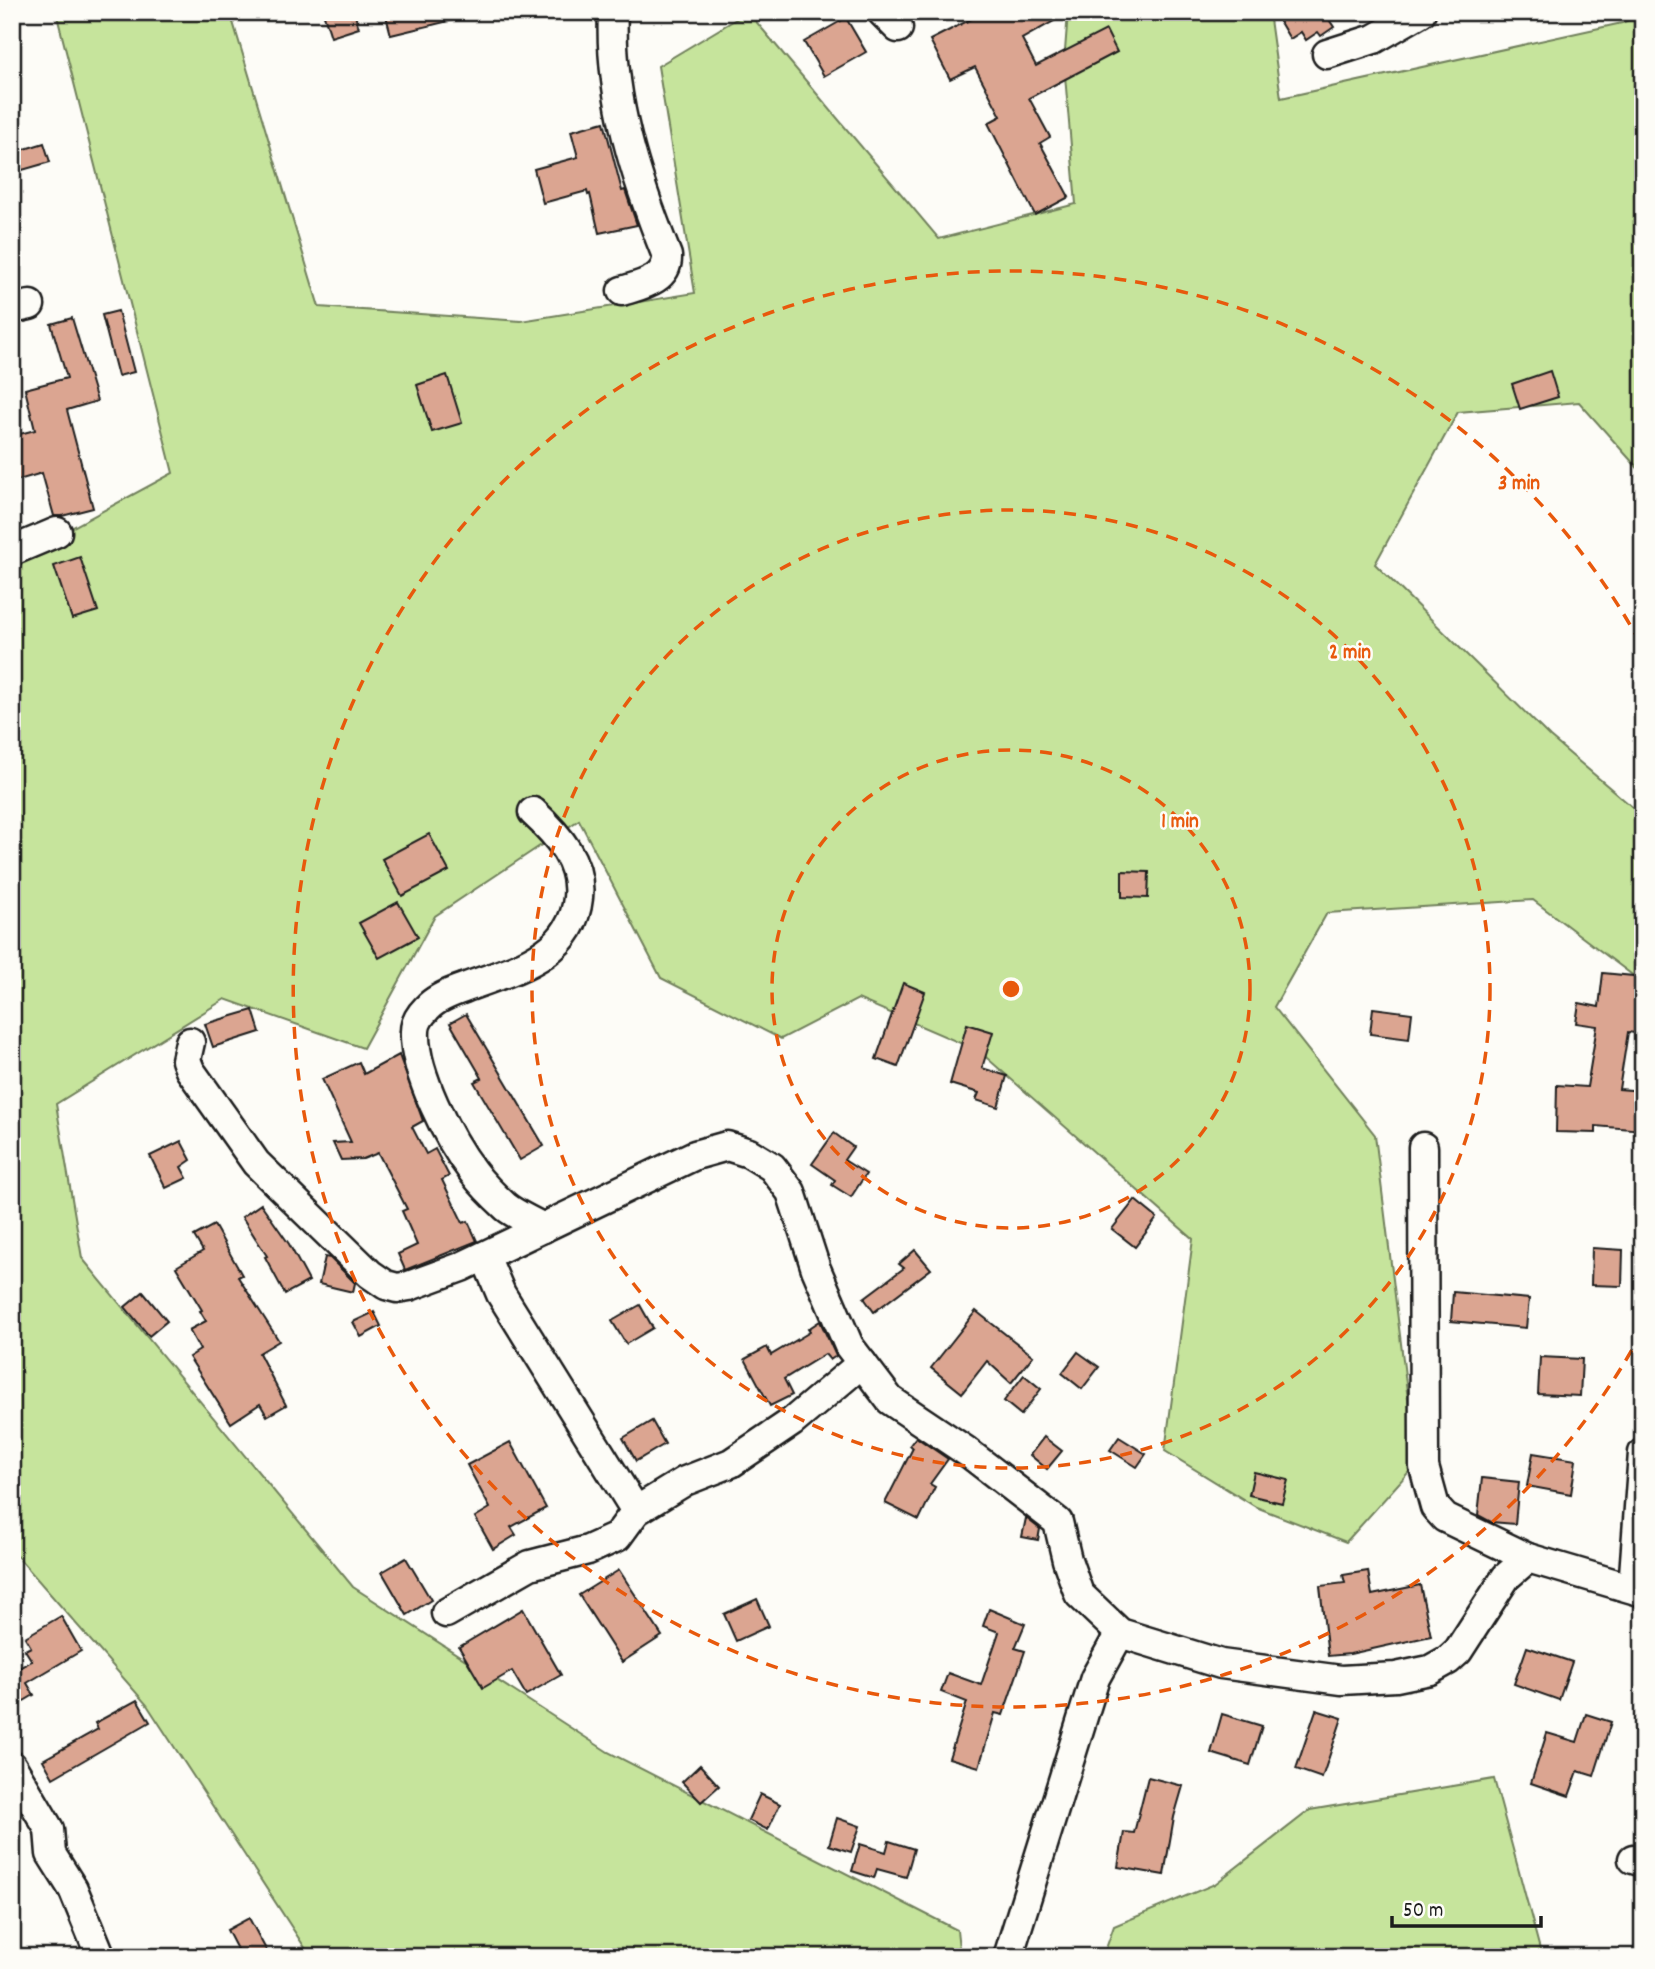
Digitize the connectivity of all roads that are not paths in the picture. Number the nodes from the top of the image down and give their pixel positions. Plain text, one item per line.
1 (613, 12) edge
2 (1421, 12) edge
3 (1328, 54) dead end
4 (622, 291) dead end
5 (57, 531) dead end
6 (12, 551) edge
7 (533, 812) dead end
8 (190, 1042) dead end
9 (1423, 1147) dead end
10 (543, 1228) junction
11 (485, 1256) junction
12 (862, 1363) junction
13 (1643, 1453) edge
14 (636, 1511) junction
15 (1528, 1558) junction
16 (1638, 1590) edge
17 (446, 1614) dead end
18 (1120, 1633) junction
19 (12, 1766) edge
20 (101, 1957) edge
21 (1008, 1957) edge

1 - 4 street
2 - 3 street
5 - 6 street
7 - 10 street
8 - 11 street
9 - 15 street
10 - 11 street
10 - 12 street
11 - 14 street
12 - 14 street
12 - 18 street
13 - 16 street
14 - 17 street
15 - 16 street
15 - 18 street
18 - 21 street
19 - 20 street

